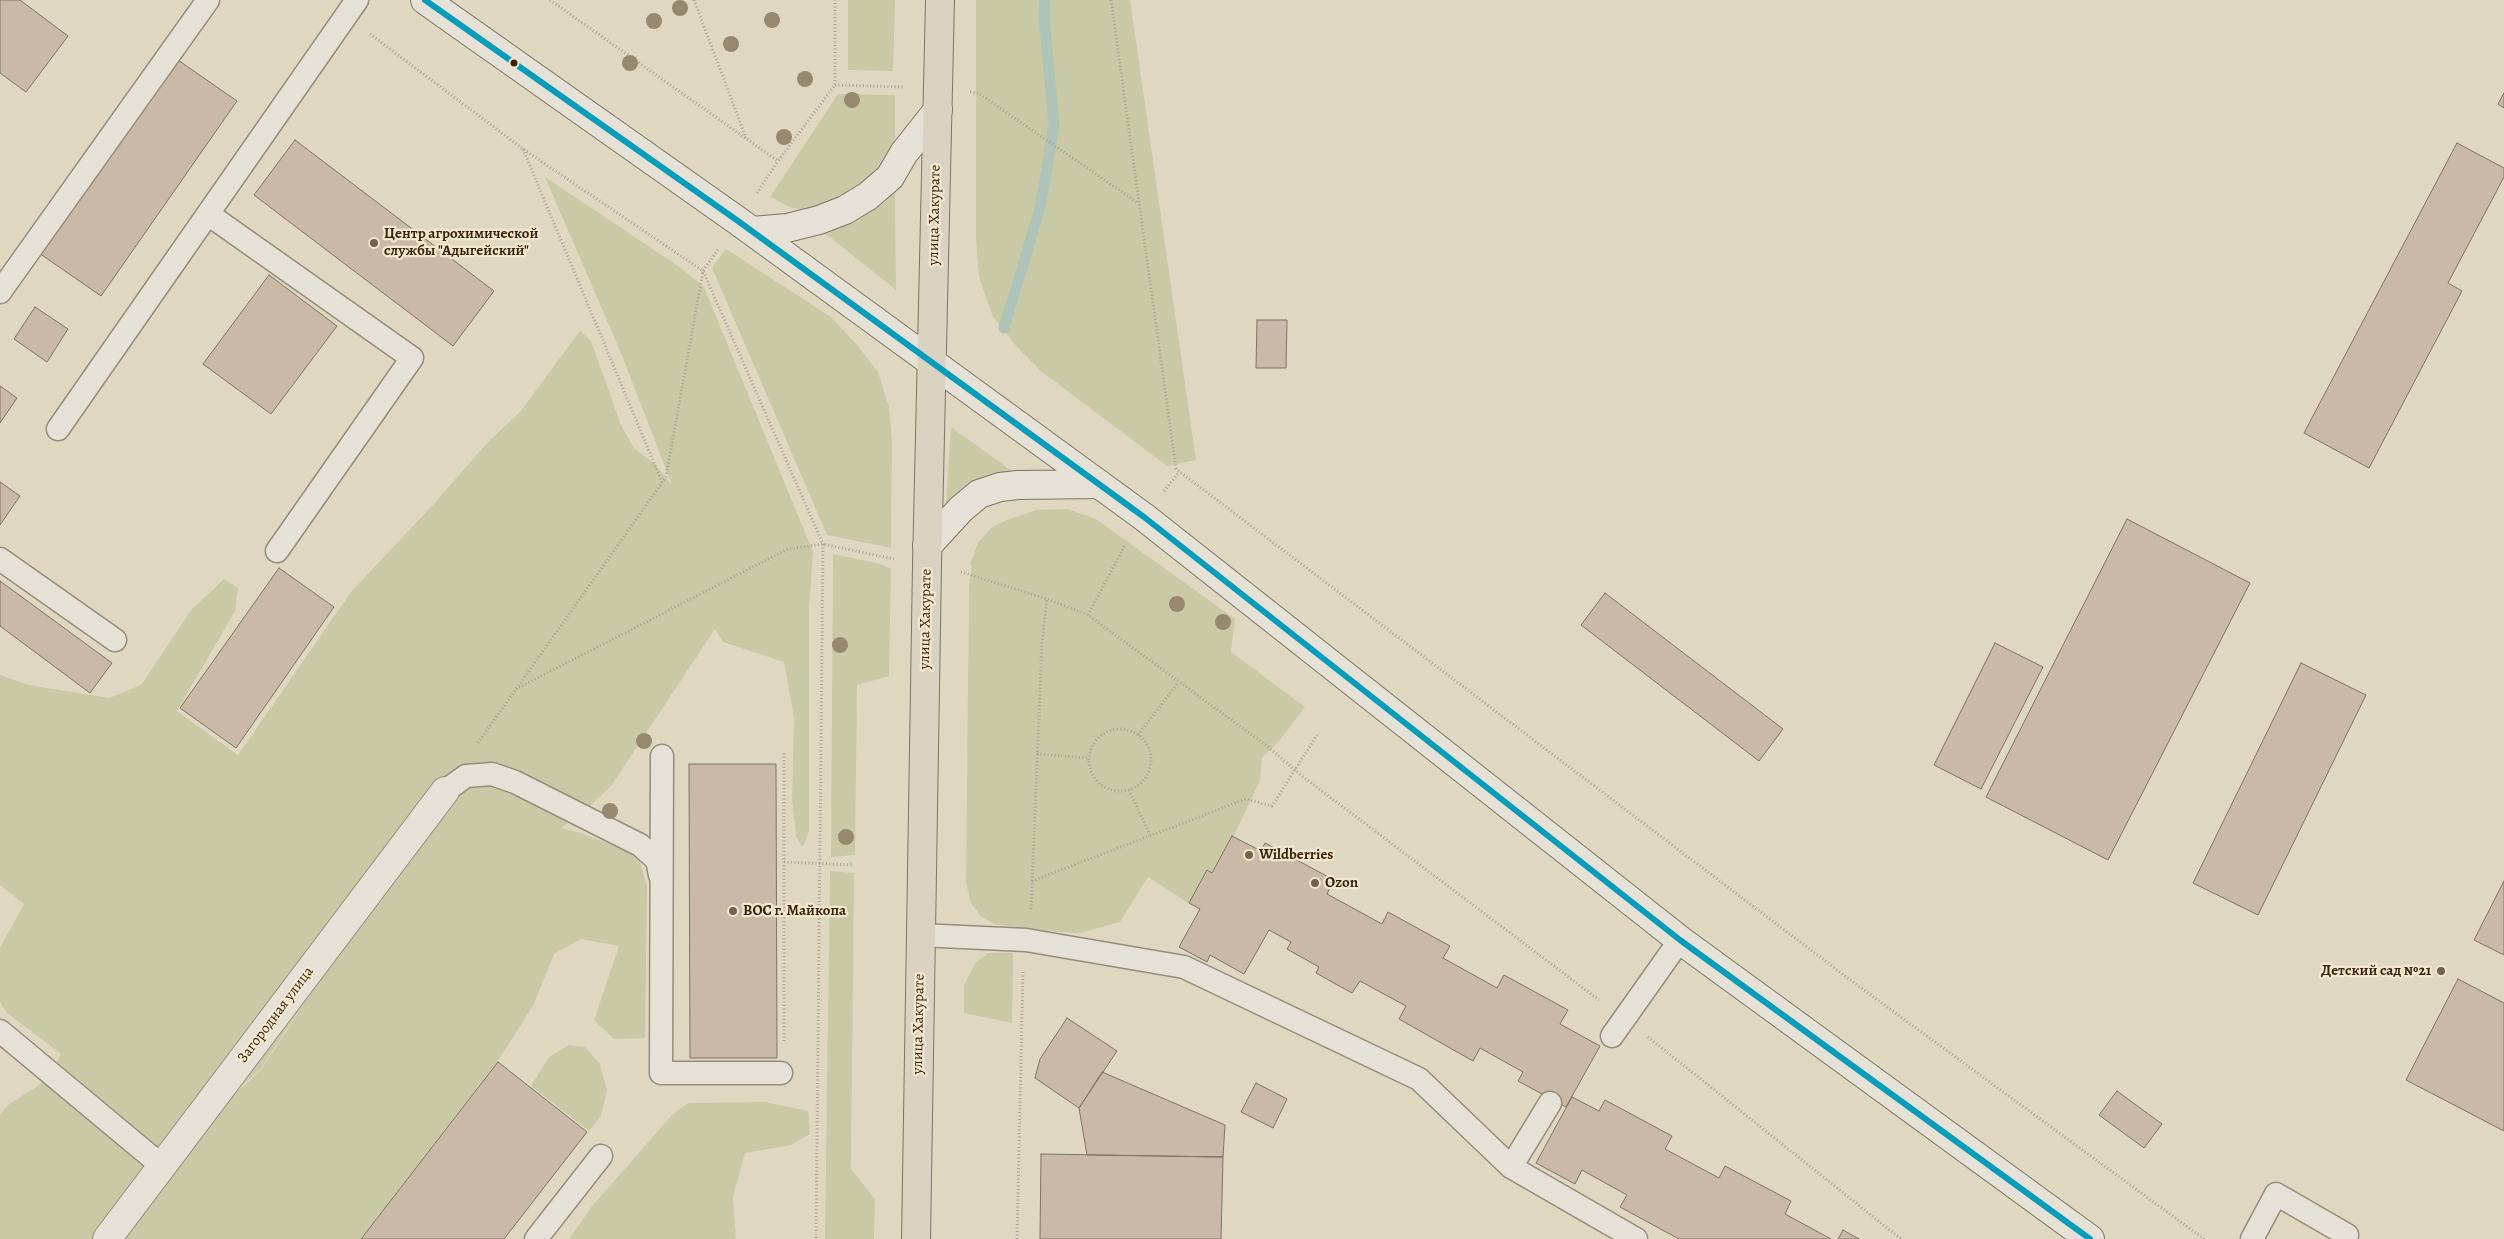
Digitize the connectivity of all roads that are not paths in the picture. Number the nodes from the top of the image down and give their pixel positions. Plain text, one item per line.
1 (208, 0) edge
2 (425, 0) edge
3 (940, 0) edge
4 (351, 8) edge
5 (938, 110) junction
6 (208, 214) junction
7 (752, 231) junction
8 (0, 292) edge
9 (932, 361) junction
10 (58, 429) dead end
11 (1099, 484) junction
12 (277, 551) dead end
13 (927, 556) junction
14 (0, 559) edge
15 (115, 640) dead end
16 (662, 756) dead end
17 (445, 791) joint
18 (661, 884) junction
19 (920, 935) junction
20 (1680, 940) junction
21 (1618, 1027) road end
22 (0, 1031) edge
23 (781, 1073) road end
24 (1550, 1103) dead end
25 (601, 1156) dead end
26 (162, 1166) junction
27 (1511, 1167) junction
28 (2347, 1235) dead end
29 (107, 1239) edge
30 (536, 1239) edge
31 (916, 1239) edge
32 (1636, 1239) edge
33 (2090, 1239) edge
34 (2252, 1239) edge

1 - 8 lane
2 - 7 main road
3 - 5 main road, улица Хакурате
4 - 6 lane
5 - 7 main road
5 - 9 main road, улица Хакурате
6 - 10 lane
6 - 12 lane
7 - 9 main road
9 - 11 main road
9 - 13 main road, улица Хакурате
11 - 13 main road
11 - 20 main road
13 - 19 main road, улица Хакурате
14 - 15 lane
16 - 18 lane
17 - 18 lane
17 - 26 main road, Загородная улица
18 - 23 lane
19 - 27 lane
19 - 31 main road, улица Хакурате
20 - 21 lane
20 - 33 main road
22 - 26 lane
24 - 27 lane
25 - 30 lane
26 - 29 main road, Загородная улица
27 - 32 lane
28 - 34 lane

